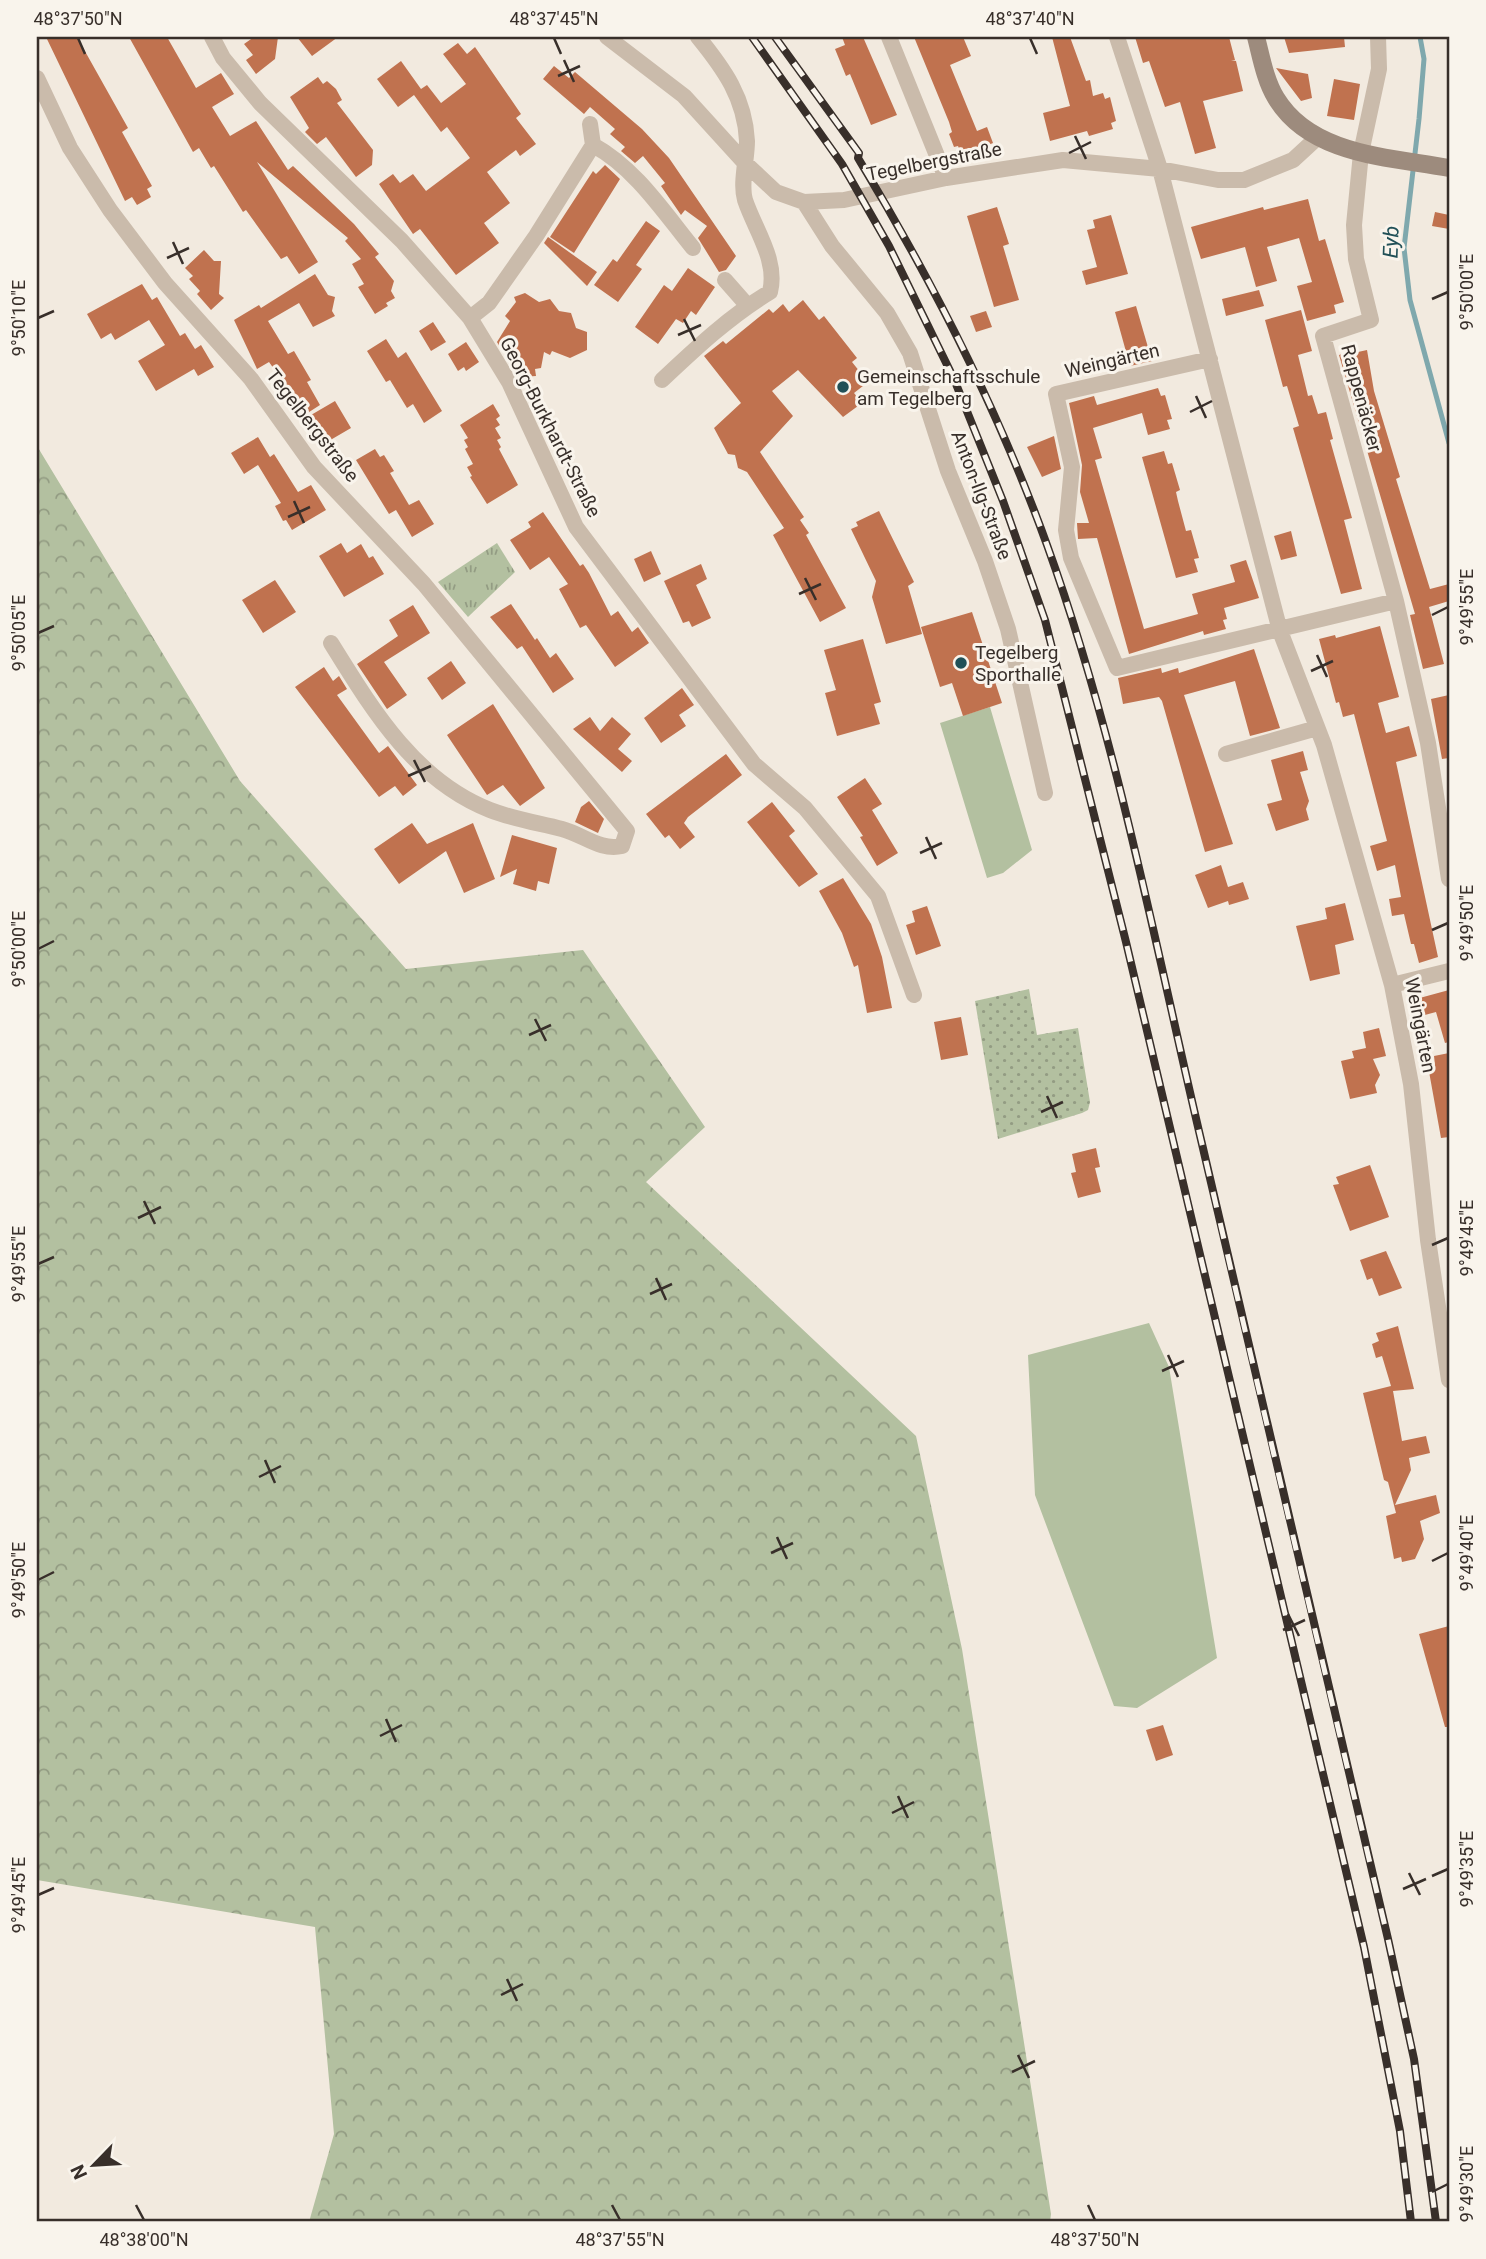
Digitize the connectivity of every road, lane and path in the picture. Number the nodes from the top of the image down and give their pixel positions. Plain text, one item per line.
1 (212, 37) edge
2 (607, 37) edge
3 (698, 37) edge
4 (890, 37) edge
5 (1117, 37) edge
6 (1256, 37) edge
7 (1378, 37) edge
8 (37, 78) edge
9 (590, 124) dead end
10 (1318, 136) junction
11 (593, 145) junction
12 (1361, 153) junction
13 (745, 163) junction
14 (1448, 168) edge
15 (1160, 169) junction
16 (946, 178) junction
17 (804, 202) junction
18 (693, 248) dead end
19 (725, 280) dead end
20 (747, 306) junction
21 (470, 318) junction
22 (1210, 359) junction
23 (662, 380) dead end
24 (1396, 601) junction
25 (1280, 631) junction
26 (331, 643) dead end
27 (1317, 728) junction
28 (1226, 754) dead end
29 (1045, 793) dead end
30 (1449, 879) edge
31 (1449, 971) edge
32 (1392, 985) junction
33 (914, 995) dead end
34 (1449, 1380) edge

1 - 21 street, Georg-Burkhardt-Straße
2 - 13 street, Tegelbergstraße
3 - 13 street
4 - 16 street
5 - 15 street, Weingärten
6 - 10 main road
7 - 12 street
8 - 26 street, Tegelbergstraße
9 - 11 street
10 - 12 main road
10 - 15 street, Tegelbergstraße
11 - 18 street
11 - 21 street
12 - 14 main road
12 - 24 street, Rappenäcker
13 - 17 street, Tegelbergstraße
13 - 20 street
15 - 16 street, Tegelbergstraße
15 - 22 street, Weingärten
16 - 17 street, Tegelbergstraße
17 - 29 street, Anton-Ilg-Straße
19 - 20 street
20 - 23 street
21 - 33 street, Georg-Burkhardt-Straße
22 - 25 street, Weingärten
22 - 25 street, Weingärten
24 - 25 street
24 - 30 street, Rappenäcker
25 - 27 street, Weingärten
27 - 28 street
27 - 32 street, Weingärten
31 - 32 street
32 - 34 street, Weingärten

